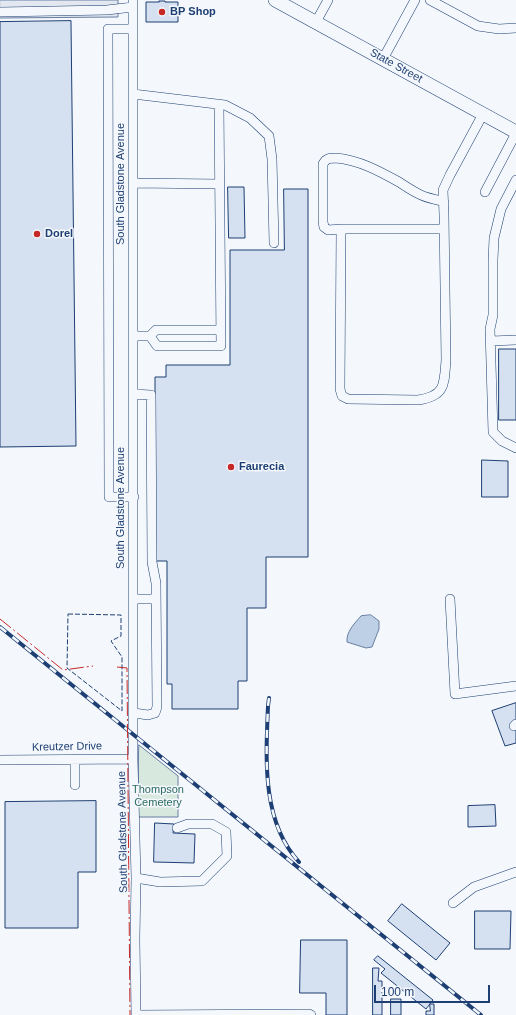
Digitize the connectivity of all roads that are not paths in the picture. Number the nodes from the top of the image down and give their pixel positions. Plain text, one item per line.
1 (107, 0) edge
2 (275, 0) edge
3 (328, 0) edge
4 (415, 0) edge
5 (430, 0) edge
6 (133, 4) edge
7 (107, 10) junction
8 (0, 12) edge
9 (316, 22) junction
10 (516, 28) edge
11 (133, 29) junction
12 (383, 59) junction
13 (133, 94) junction
14 (219, 104) junction
15 (483, 114) junction
16 (516, 132) edge
17 (516, 180) edge
18 (133, 183) junction
19 (220, 184) junction
20 (485, 192) dead end
21 (444, 202) junction
22 (341, 229) junction
23 (444, 229) junction
24 (274, 243) dead end
25 (221, 330) junction
26 (134, 336) junction
27 (150, 336) junction
28 (516, 340) edge
29 (491, 341) junction
30 (133, 394) junction
31 (516, 448) edge
32 (133, 463) junction
33 (151, 464) junction
34 (134, 497) junction
35 (134, 599) junction
36 (156, 599) junction
37 (450, 599) dead end
38 (516, 686) edge
39 (134, 714) junction
40 (133, 758) junction
41 (75, 759) junction
42 (0, 760) edge
43 (75, 785) dead end
44 (177, 828) dead end
45 (516, 872) edge
46 (136, 878) junction
47 (453, 903) dead end
48 (136, 1015) edge
49 (311, 1015) edge

1 - 7 street
2 - 9 highway, State Street
3 - 9 street
4 - 12 street
5 - 10 street
6 - 7 street
6 - 11 street, South Gladstone Avenue
7 - 8 street
9 - 12 highway, State Street
11 - 13 street, South Gladstone Avenue
11 - 34 street
12 - 15 highway, State Street
13 - 14 street
13 - 18 street, South Gladstone Avenue
14 - 19 street
14 - 24 street
15 - 16 highway, State Street
15 - 21 street
16 - 20 street
17 - 29 street
18 - 19 street
18 - 26 street, South Gladstone Avenue
19 - 25 street
21 - 22 street
21 - 23 street
22 - 23 street
22 - 23 street
25 - 27 street
25 - 27 street
26 - 27 street
26 - 30 street, South Gladstone Avenue
28 - 29 street
29 - 31 street
30 - 32 street, South Gladstone Avenue
30 - 33 street
32 - 33 street
32 - 34 street, South Gladstone Avenue
33 - 36 street
34 - 35 street, South Gladstone Avenue
35 - 36 street
35 - 39 street, South Gladstone Avenue
36 - 39 street
37 - 38 street
39 - 40 street, South Gladstone Avenue
40 - 41 street, Kreutzer Drive
40 - 46 street, South Gladstone Avenue
41 - 42 street, Kreutzer Drive
41 - 43 street
44 - 46 street
45 - 47 street
46 - 48 street, South Gladstone Avenue
48 - 49 street

